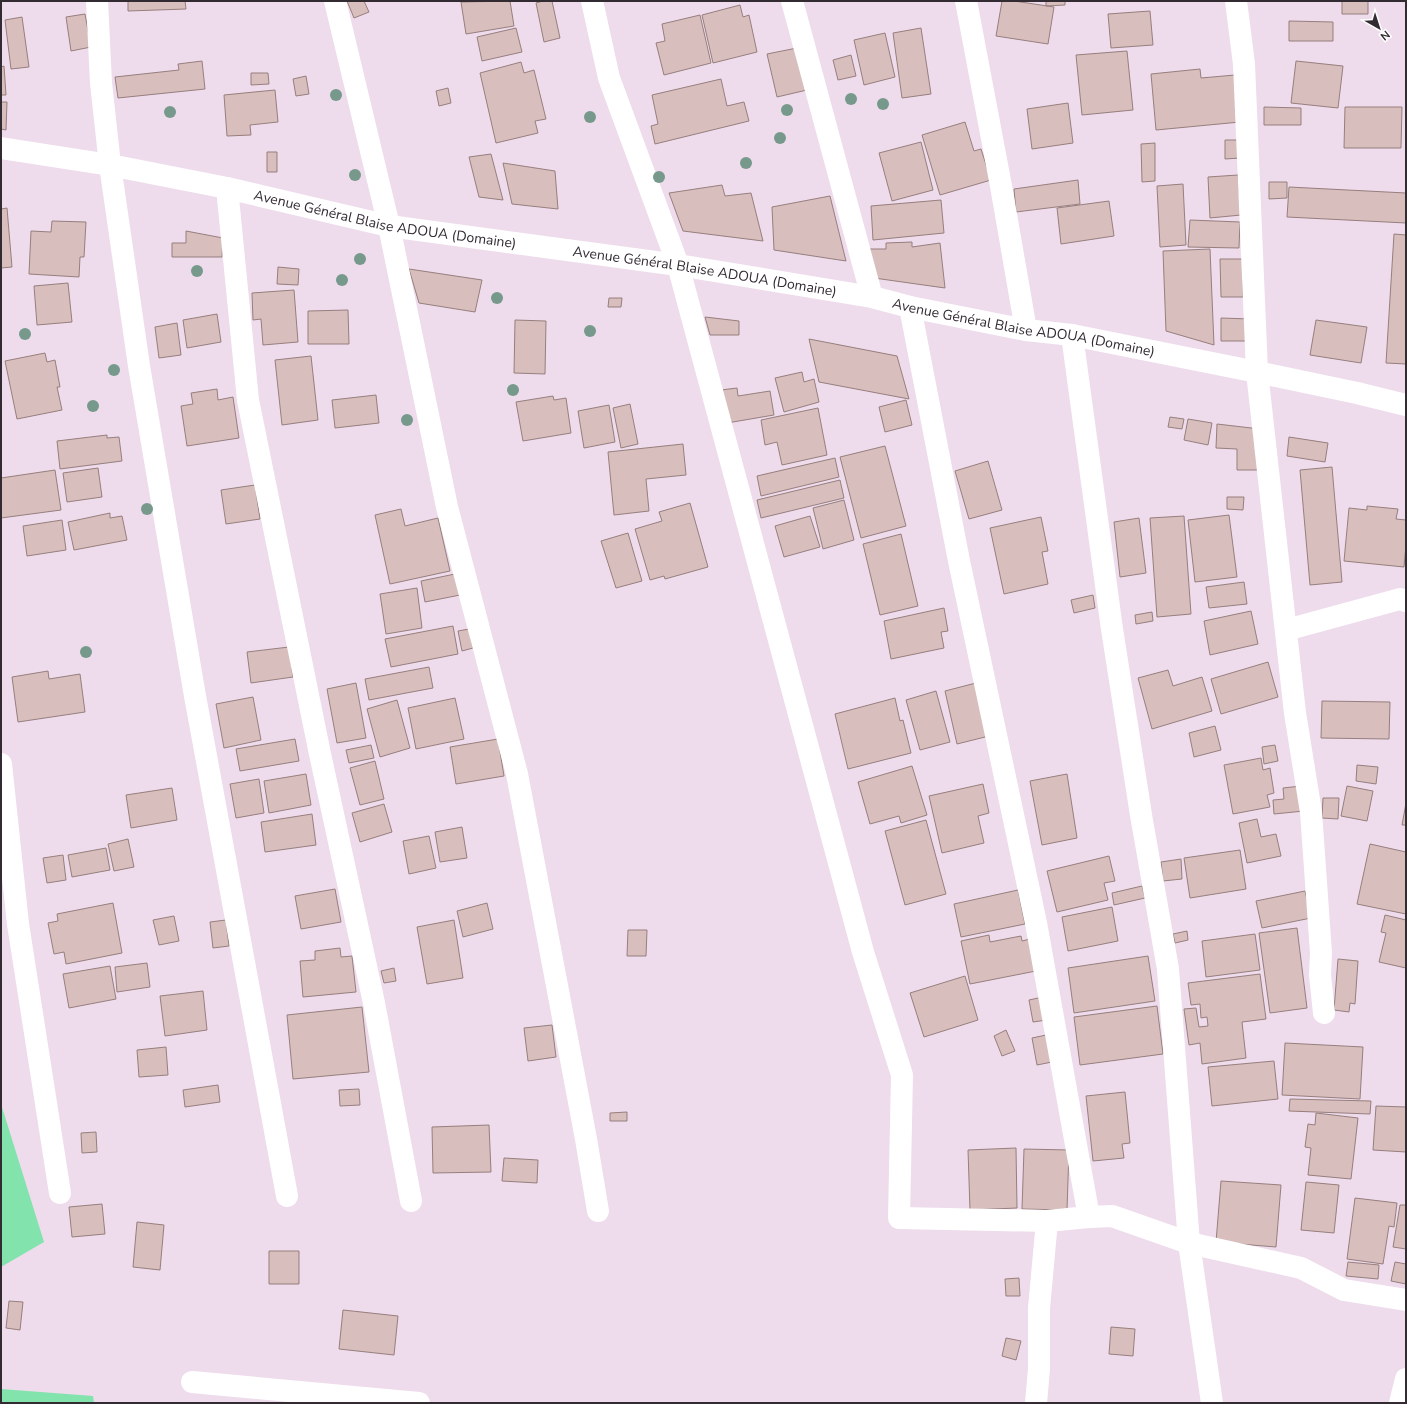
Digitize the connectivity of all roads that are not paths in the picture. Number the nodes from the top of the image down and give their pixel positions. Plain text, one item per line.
1 (97, 1) edge
2 (335, 1) edge
3 (592, 1) edge
4 (792, 1) edge
5 (966, 1) edge
6 (1236, 1) edge
7 (1, 148) edge
8 (110, 165) junction
9 (227, 188) junction
10 (389, 226) junction
11 (678, 265) junction
12 (872, 297) junction
13 (910, 307) junction
14 (1026, 330) junction
15 (1072, 335) junction
16 (1257, 372) junction
17 (1405, 404) edge
18 (1406, 601) edge
19 (1286, 630) junction
20 (1, 764) edge
21 (1324, 1012) dead end
22 (60, 1193) dead end
23 (287, 1196) dead end
24 (411, 1201) dead end
25 (598, 1211) dead end
26 (1089, 1217) junction
27 (1046, 1221) junction
28 (1189, 1243) junction
29 (1406, 1300) edge
30 (1406, 1379) edge
31 (192, 1382) dead end
32 (419, 1403) edge
33 (1036, 1403) edge
34 (1212, 1403) edge
35 (1400, 1403) edge

1 - 8 street
2 - 10 street
3 - 11 street
4 - 12 street
5 - 14 street
6 - 16 street
7 - 8 street, Avenue Général Blaise ADOUA (Domaine)
8 - 9 street, Avenue Général Blaise ADOUA (Domaine)
8 - 23 street
9 - 10 street, Avenue Général Blaise ADOUA (Domaine)
9 - 24 street
10 - 11 street, Avenue Général Blaise ADOUA (Domaine)
10 - 25 street
11 - 12 street, Avenue Général Blaise ADOUA (Domaine)
11 - 27 street
12 - 13 street, Avenue Général Blaise ADOUA (Domaine)
13 - 14 street, Avenue Général Blaise ADOUA (Domaine)
13 - 26 street
14 - 15 street, Avenue Général Blaise ADOUA (Domaine)
15 - 16 street, Avenue Général Blaise ADOUA (Domaine)
15 - 28 street
16 - 17 street, Avenue Général Blaise ADOUA (Domaine)
16 - 19 street
18 - 19 street
19 - 21 street
20 - 22 street
26 - 27 street
26 - 28 street
27 - 33 street
28 - 29 street
28 - 34 street
30 - 35 street
31 - 32 street

